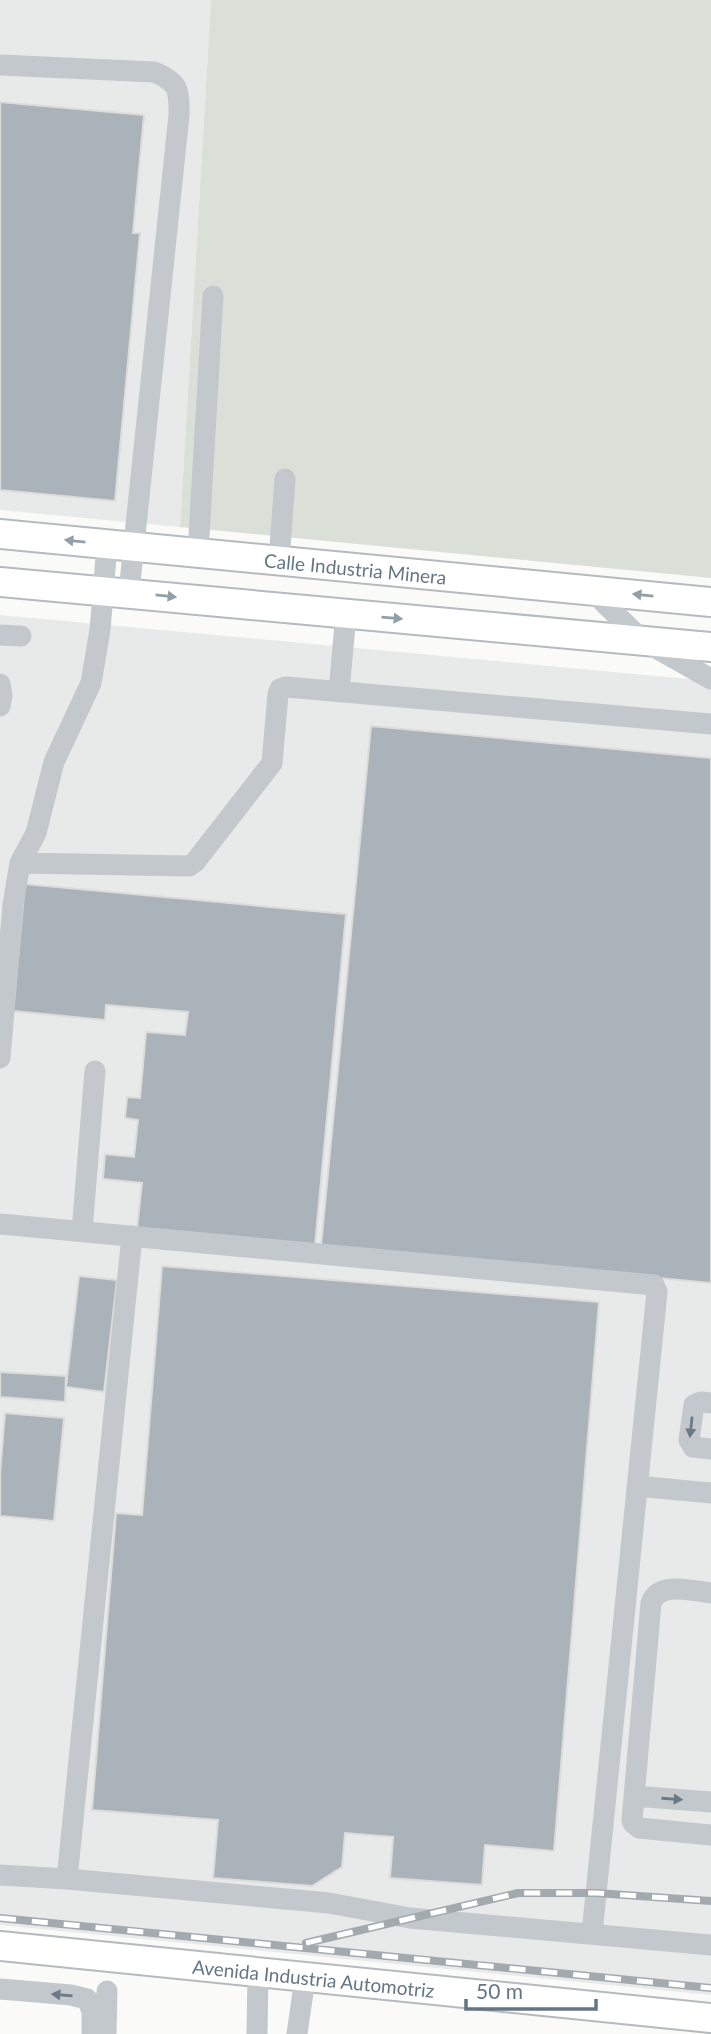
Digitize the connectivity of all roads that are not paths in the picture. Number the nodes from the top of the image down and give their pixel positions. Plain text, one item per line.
1 (0, 65) edge
2 (213, 296) dead end
3 (285, 479) dead end
4 (0, 534) edge
5 (121, 546) junction
6 (198, 553) junction
7 (279, 561) junction
8 (0, 582) edge
9 (591, 590) junction
10 (117, 591) junction
11 (711, 601) edge
12 (346, 614) junction
13 (642, 640) junction
14 (711, 647) edge
15 (711, 679) edge
16 (0, 684) edge
17 (339, 691) junction
18 (0, 706) edge
19 (711, 724) edge
20 (20, 863) junction
21 (0, 1058) edge
22 (95, 1071) dead end
23 (0, 1224) edge
24 (82, 1231) junction
25 (132, 1236) junction
26 (711, 1403) edge
27 (711, 1449) edge
28 (637, 1486) junction
29 (711, 1493) edge
30 (711, 1593) edge
31 (634, 1796) junction
32 (711, 1802) edge
33 (711, 1835) edge
34 (0, 1875) edge
35 (66, 1879) junction
36 (592, 1933) junction
37 (711, 1945) edge
38 (0, 1946) edge
39 (258, 1974) junction
40 (305, 1978) junction
41 (0, 1989) edge
42 (107, 1991) dead end
43 (702, 2023) edge
44 (92, 2034) edge
45 (106, 2034) edge
46 (257, 2034) edge
47 (297, 2034) edge

1 - 5 street
2 - 6 street
3 - 7 street
5 -> 4 main road, Calle Industria Minera
5 - 6 main road, Calle Industria Minera
5 - 10 street
6 - 7 main road, Calle Industria Minera
7 - 9 main road, Calle Industria Minera
8 - 10 main road
11 -> 9 main road, Calle Industria Minera
9 - 13 street
10 -> 12 main road
10 - 20 street
12 -> 13 main road
12 - 17 street
13 - 14 main road
13 - 15 street
16 - 18 street
17 - 19 street
17 - 20 street
20 - 21 street
22 - 24 street
23 - 24 street
24 - 25 street
25 - 28 street
25 - 35 street
26 -> 27 street
28 - 29 street
28 - 36 street
30 - 31 street
31 -> 32 street
31 - 33 street
34 - 35 street
35 - 36 street
36 - 37 street
38 - 39 main road, Avenida Industria Automotriz
39 - 40 main road, Avenida Industria Automotriz
39 - 46 street
40 - 43 main road, Avenida Industria Automotriz
40 - 47 street
44 -> 41 street
42 - 45 street

